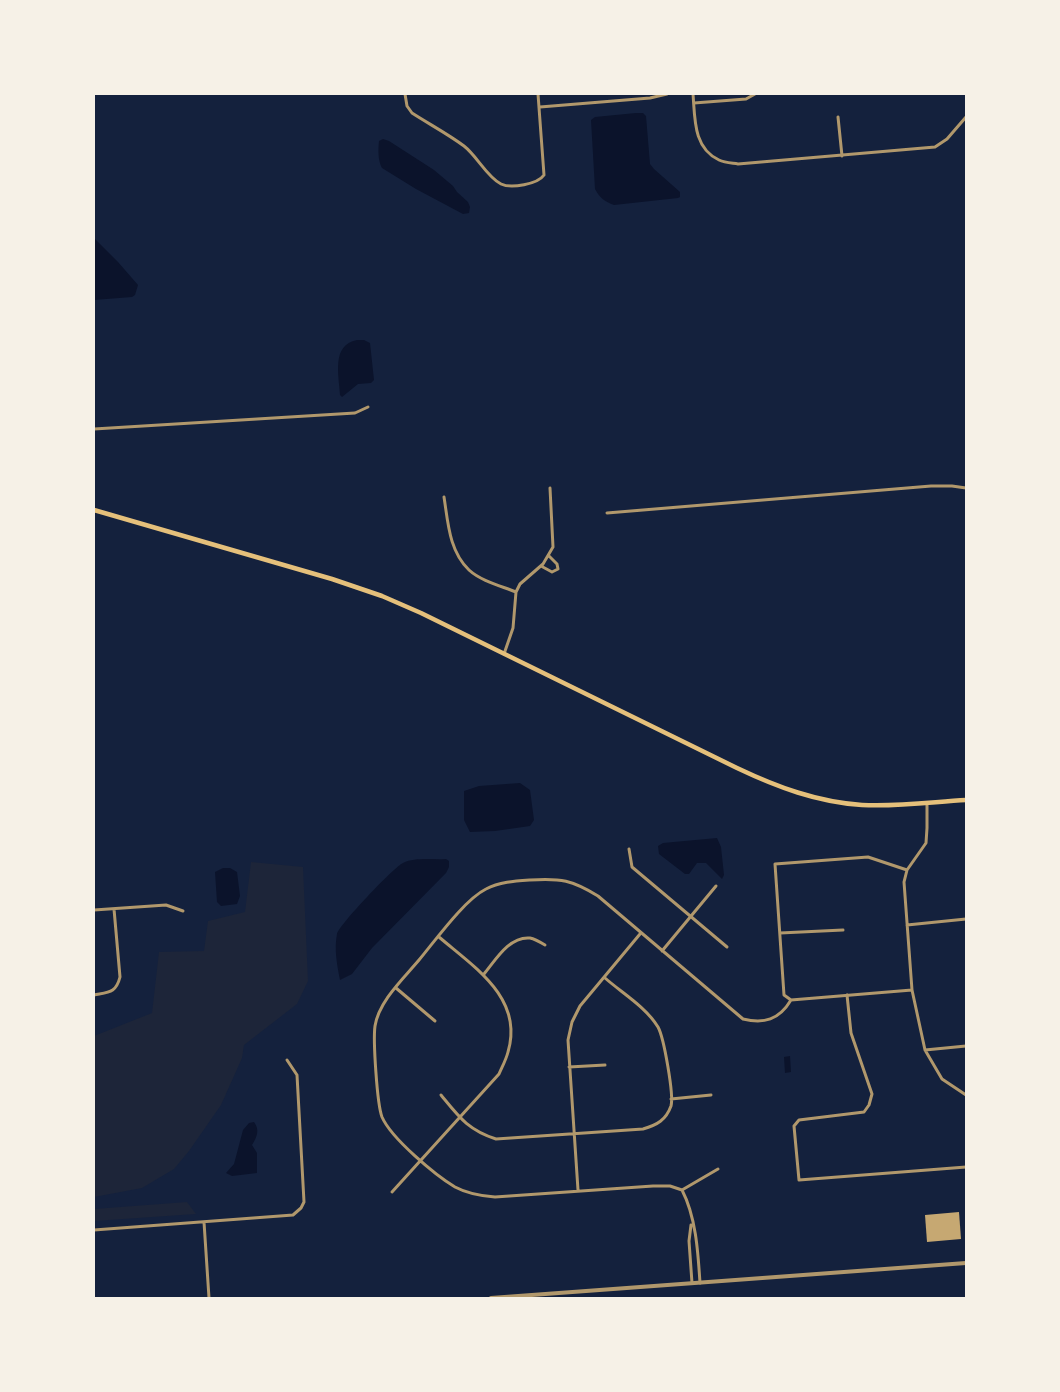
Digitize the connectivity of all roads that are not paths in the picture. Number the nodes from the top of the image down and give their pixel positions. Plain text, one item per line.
1 (405, 94) edge
2 (538, 94) edge
3 (667, 94) edge
4 (693, 94) edge
5 (755, 94) edge
6 (694, 103) junction
7 (540, 107) junction
8 (838, 117) dead end
9 (966, 120) edge
10 (842, 156) junction
11 (368, 407) dead end
12 (94, 430) edge
13 (550, 488) dead end
14 (966, 488) edge
15 (444, 496) dead end
16 (94, 510) edge
17 (607, 513) dead end
18 (549, 556) junction
19 (541, 566) junction
20 (516, 592) junction
21 (504, 654) junction
22 (966, 800) edge
23 (927, 803) junction
24 (629, 849) dead end
25 (907, 870) junction
26 (716, 886) dead end
27 (114, 909) junction
28 (94, 910) edge
29 (184, 911) dead end
30 (691, 916) junction
31 (966, 919) edge
32 (907, 925) junction
33 (843, 930) dead end
34 (780, 933) junction
35 (640, 934) junction
36 (439, 937) junction
37 (545, 945) dead end
38 (727, 946) dead end
39 (662, 951) junction
40 (484, 974) junction
41 (605, 978) junction
42 (396, 988) junction
43 (912, 990) junction
44 (94, 995) edge
45 (847, 996) junction
46 (791, 1000) junction
47 (435, 1021) dead end
48 (966, 1046) edge
49 (925, 1050) junction
50 (287, 1060) dead end
51 (605, 1065) dead end
52 (569, 1067) junction
53 (441, 1095) dead end
54 (711, 1095) dead end
55 (966, 1095) edge
56 (671, 1099) junction
57 (460, 1117) junction
58 (574, 1134) junction
59 (421, 1161) junction
60 (966, 1167) edge
61 (718, 1169) dead end
62 (578, 1190) junction
63 (682, 1190) junction
64 (392, 1192) dead end
65 (204, 1222) junction
66 (692, 1222) junction
67 (94, 1230) edge
68 (966, 1263) edge
69 (692, 1283) junction
70 (700, 1283) junction
71 (209, 1298) edge
72 (491, 1298) edge

1 - 7 street
2 - 7 street
3 - 7 street
4 - 6 street
5 - 6 street
6 - 10 street
8 - 10 street
9 - 10 street
11 - 12 street
13 - 18 street
14 - 17 street
15 - 20 street
16 - 21 main road
18 - 19 street
18 - 19 street
19 - 20 street
20 - 21 street
21 - 23 main road
22 - 23 main road
23 - 25 street
24 - 30 street
25 - 32 street
25 - 34 street
26 - 30 street
27 - 28 street
27 - 29 street
27 - 44 street
30 - 38 street
30 - 39 street
31 - 32 street
32 - 43 street
33 - 34 street
34 - 46 street
35 - 36 street
35 - 39 street
35 - 41 street
36 - 40 street
36 - 42 street
37 - 40 street
39 - 46 street
40 - 57 street
41 - 52 street
41 - 56 street
42 - 47 street
42 - 59 street
43 - 45 street
43 - 49 street
45 - 46 street
45 - 60 street
48 - 49 street
49 - 55 street
50 - 65 street
51 - 52 street
52 - 58 street
53 - 57 street
54 - 56 street
56 - 58 street
57 - 58 street
57 - 59 street
58 - 62 street
59 - 62 street
59 - 64 street
61 - 63 street
62 - 63 street
63 - 66 street
65 - 67 street
65 - 71 street
66 - 69 street
66 - 70 street
68 - 70 street
69 - 70 street
69 - 72 street

